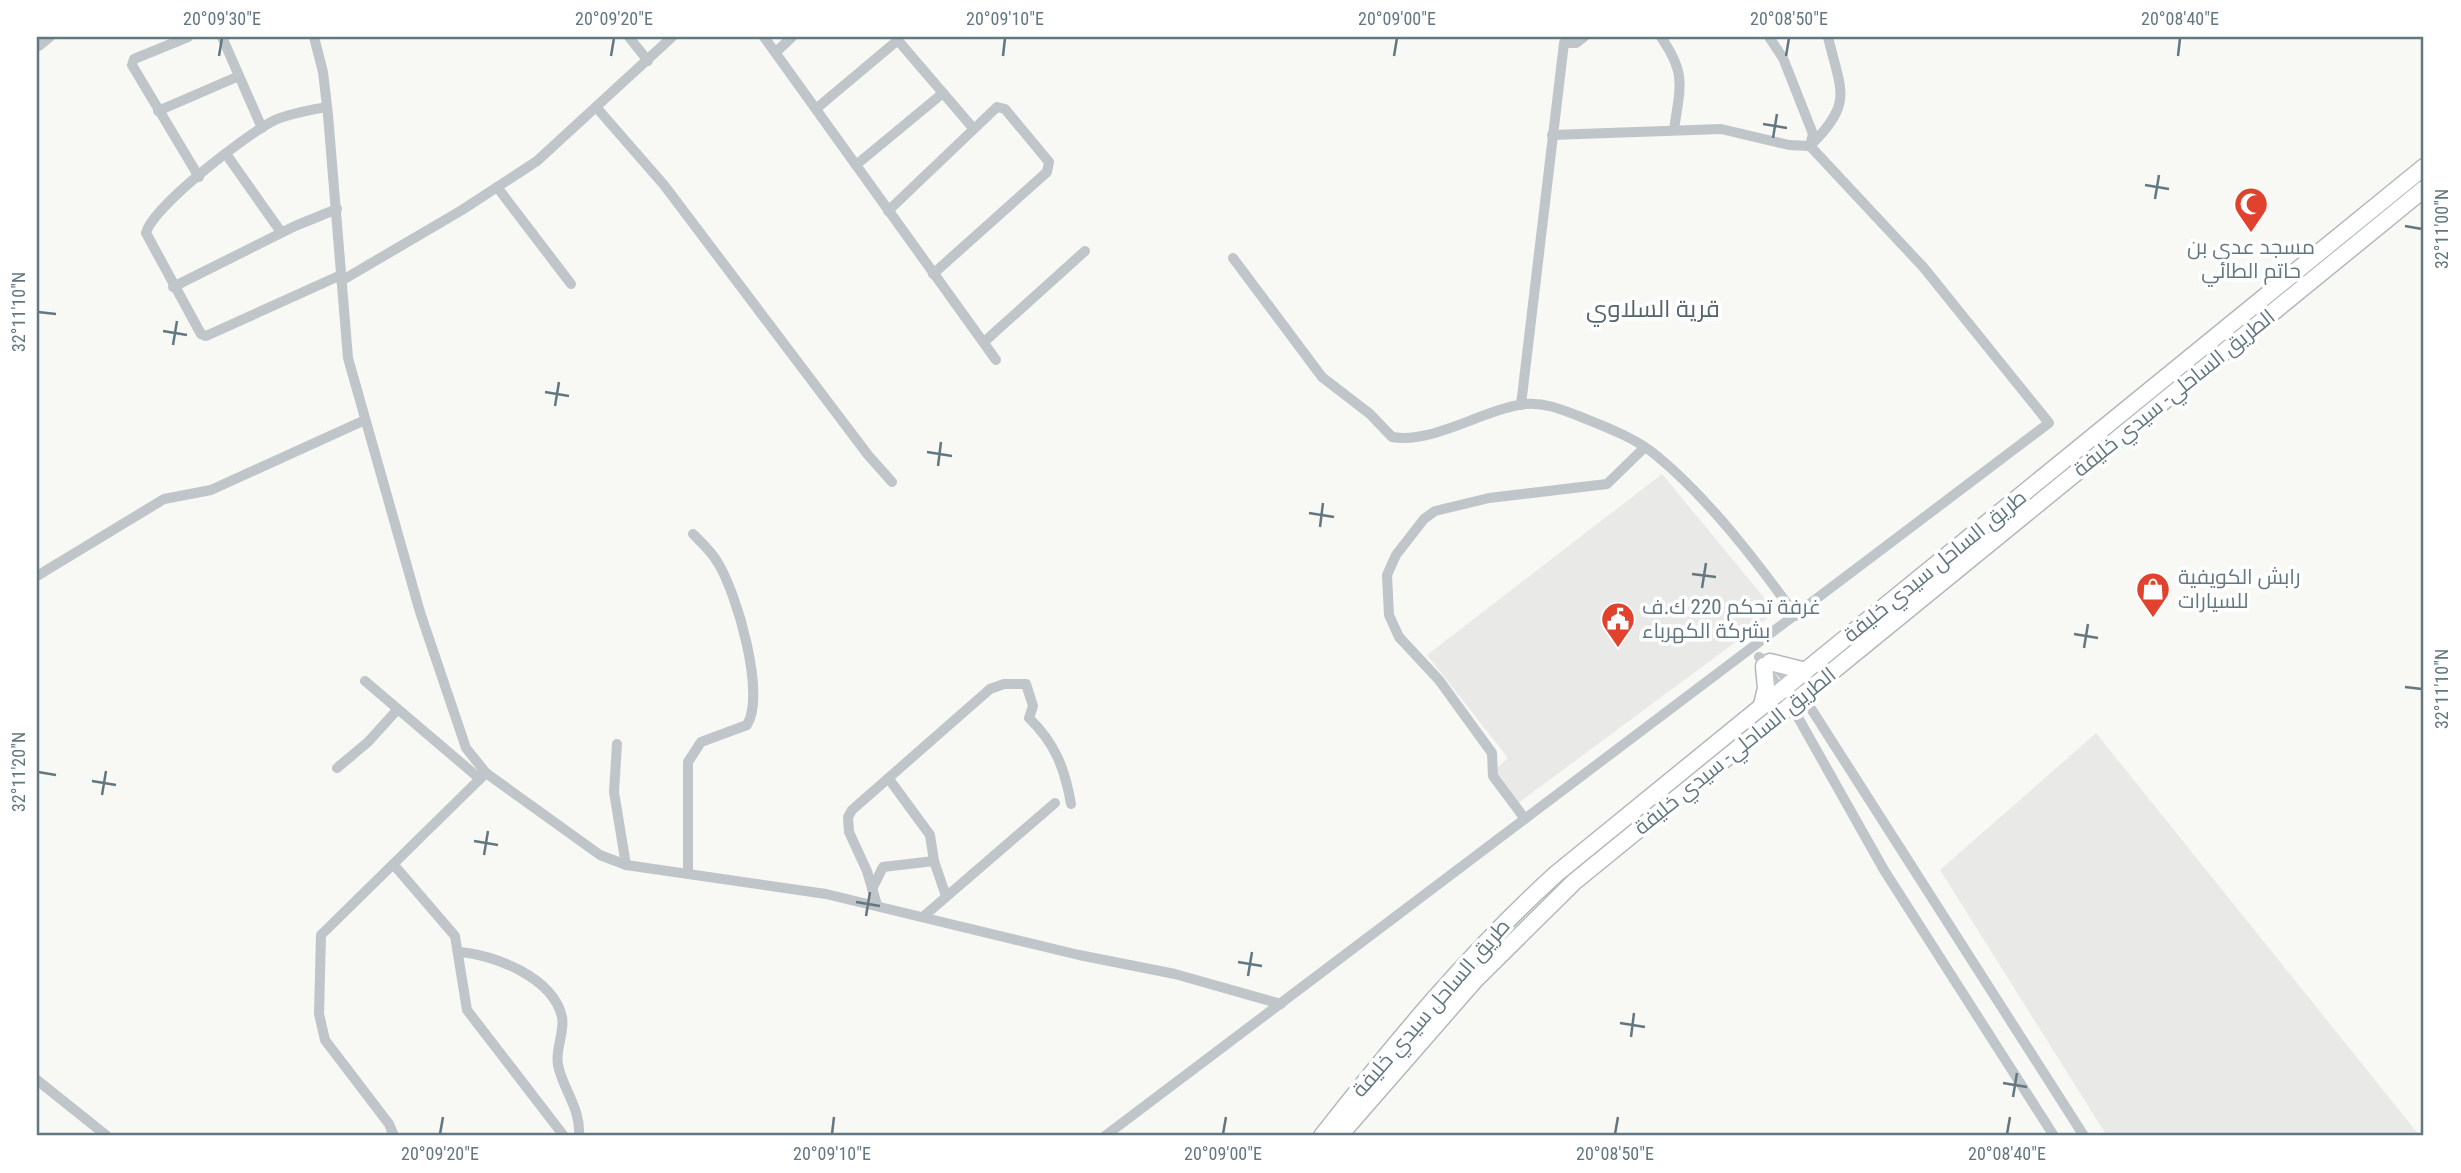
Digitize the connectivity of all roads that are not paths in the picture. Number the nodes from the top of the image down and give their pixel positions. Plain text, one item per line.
1 (50, 37) edge
2 (188, 37) edge
3 (222, 37) edge
4 (314, 37) edge
5 (629, 37) edge
6 (672, 37) edge
7 (764, 37) edge
8 (792, 37) edge
9 (1584, 37) edge
10 (1661, 37) edge
11 (1769, 37) edge
12 (1828, 37) edge
13 (896, 38) edge
14 (39, 46) dead end
15 (776, 52) junction
16 (648, 61) junction
17 (239, 76) junction
18 (943, 93) junction
19 (327, 107) junction
20 (596, 107) junction
21 (817, 108) junction
22 (158, 111) junction
23 (262, 128) junction
24 (972, 128) junction
25 (1674, 130) junction
26 (1552, 135) junction
27 (1810, 146) junction
28 (226, 154) junction
29 (856, 165) junction
30 (2424, 167) edge
31 (199, 177) junction
32 (497, 187) junction
33 (2424, 188) edge
34 (337, 209) junction
35 (888, 211) junction
36 (281, 232) junction
37 (1085, 251) dead end
38 (1233, 258) dead end
39 (933, 274) junction
40 (341, 278) junction
41 (571, 285) dead end
42 (173, 287) junction
43 (984, 342) junction
44 (996, 359) dead end
45 (1521, 405) junction
46 (365, 420) junction
47 (1644, 448) junction
48 (892, 482) dead end
49 (693, 534) dead end
50 (37, 576) edge
51 (1796, 616) junction
52 (1761, 659) junction
53 (1806, 671) junction
54 (365, 681) dead end
55 (1792, 694) junction
56 (1762, 705) junction
57 (397, 710) junction
58 (617, 744) dead end
59 (337, 768) dead end
60 (483, 776) junction
61 (889, 779) junction
62 (1055, 803) dead end
63 (1071, 804) dead end
64 (1525, 820) junction
65 (934, 861) junction
66 (394, 865) junction
67 (626, 865) junction
68 (688, 874) junction
69 (872, 889) junction
70 (946, 896) junction
71 (877, 905) junction
72 (924, 916) junction
73 (458, 952) junction
74 (1281, 1004) junction
75 (37, 1080) edge
76 (107, 1136) edge
77 (394, 1136) edge
78 (564, 1136) edge
79 (579, 1136) edge
80 (1105, 1136) edge
81 (1322, 1136) edge
82 (1339, 1136) edge
83 (2054, 1136) edge
84 (2084, 1136) edge

1 - 14 street
2 - 22 street
3 - 17 street
4 - 19 street
5 - 16 street
6 - 16 street
7 - 15 street
8 - 15 street
9 - 26 street
10 - 25 street
11 - 27 street
12 - 27 street
13 - 18 street
13 - 21 street
15 - 21 street
16 - 20 street
17 - 22 street
17 - 23 street
18 - 24 street
18 - 29 street
19 - 23 street
19 - 34 street
20 - 32 street
20 - 48 street
21 - 29 street
22 - 31 street
23 - 28 street
24 - 35 street
24 - 39 street
25 - 26 street
25 - 27 street
26 - 45 street
27 - 51 street
28 - 31 street
28 - 36 street
29 - 35 street
30 - 53 highway, طريق الساحل سيدي خليفة
31 - 42 street
32 - 40 street
32 - 41 street
33 - 55 highway, الطريق الساحلي- سيدي خليفة
34 - 36 street
34 - 40 street
35 - 39 street
36 - 42 street
37 - 43 street
38 - 45 street
39 - 43 street
40 - 42 street
40 - 46 street
43 - 44 street
45 - 47 street
46 - 50 street
46 - 60 street
47 - 51 street
47 - 64 street
49 - 68 street
51 - 52 street
52 - 53 highway
52 - 55 street
52 - 56 highway
52 - 64 street
53 - 55 highway, طريق الساحل سيدي خليفة
54 - 57 street
55 - 56 highway, طريق الساحل سيدي خليفة
55 - 82 highway, الطريق الساحلي- سيدي خليفة
55 - 83 street
55 - 84 street
56 - 81 highway, طريق الساحل سيدي خليفة
57 - 59 street
57 - 60 street
58 - 67 street
60 - 66 street
60 - 67 street
61 - 63 street
61 - 65 street
61 - 69 street
62 - 70 street
64 - 74 street
65 - 69 street
65 - 70 street
66 - 73 street
66 - 77 street
67 - 68 street
68 - 71 street
69 - 71 street
70 - 72 street
71 - 72 street
72 - 74 street
73 - 78 street
73 - 79 street
74 - 80 street
75 - 76 street

